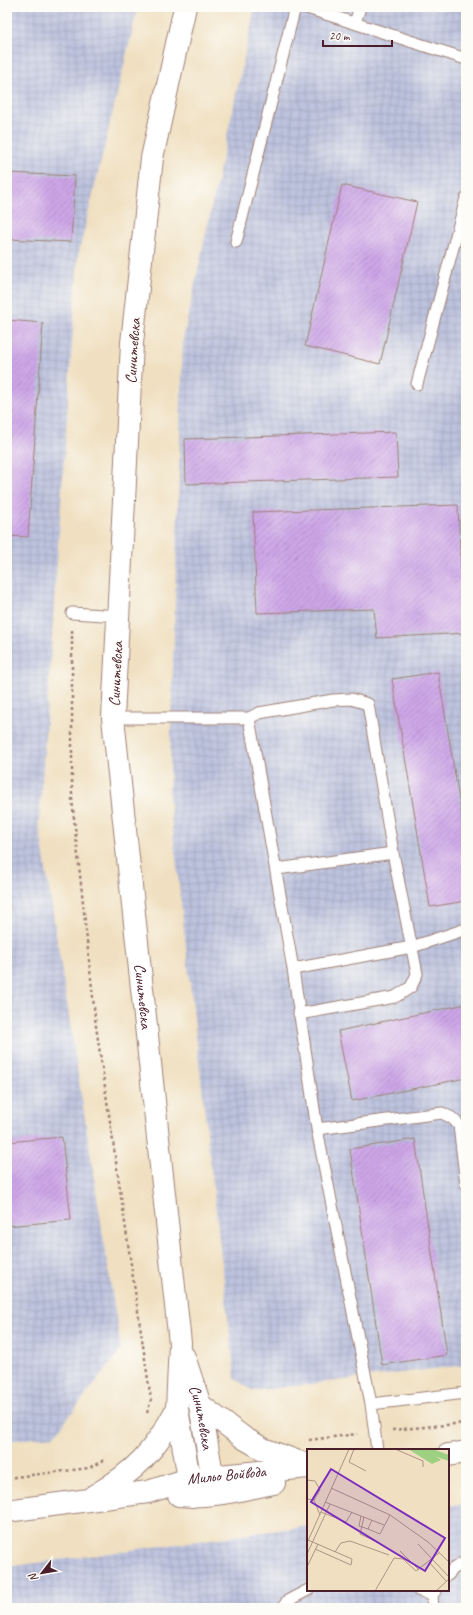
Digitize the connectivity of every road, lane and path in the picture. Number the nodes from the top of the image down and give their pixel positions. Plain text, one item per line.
1 (185, 7) edge
2 (295, 7) edge
3 (304, 7) edge
4 (360, 7) edge
5 (355, 23) junction
6 (466, 59) edge
7 (466, 198) edge
8 (236, 242) dead end
9 (418, 384) dead end
10 (72, 613) joint
11 (119, 616) junction
12 (113, 718) junction
13 (249, 718) junction
14 (393, 853) junction
15 (277, 869) junction
16 (466, 929) edge
17 (412, 947) junction
18 (293, 969) junction
19 (299, 1014) junction
20 (317, 1129) junction
21 (466, 1184) edge
22 (180, 1343) junction
23 (466, 1393) edge
24 (371, 1404) junction
25 (200, 1405) junction
26 (177, 1409) junction
27 (146, 1418) dead end
28 (466, 1423) edge
29 (375, 1432) junction
30 (303, 1439) dead end
31 (377, 1449) edge
32 (466, 1452) edge
33 (449, 1455) edge
34 (109, 1458) dead end
35 (307, 1466) edge
36 (307, 1466) edge
37 (307, 1477) edge
38 (7, 1478) edge
39 (214, 1486) junction
40 (191, 1488) junction
41 (88, 1500) junction
42 (7, 1510) edge
43 (466, 1561) edge
44 (449, 1574) edge
45 (307, 1591) edge
46 (434, 1592) edge
47 (282, 1608) edge
48 (433, 1608) edge

1 - 11 street, Синитевска
2 - 8 lane
3 - 5 lane
4 - 5 lane
5 - 6 lane
7 - 9 lane
10 - 11 lane
10 - 27 path
11 - 12 street, Синитевска
12 - 13 lane
12 - 22 street, Синитевска
13 - 14 lane
13 - 15 lane
14 - 15 lane
14 - 17 lane
15 - 18 lane
16 - 17 lane
17 - 18 lane
17 - 19 lane
18 - 19 lane
19 - 20 lane
20 - 21 lane
20 - 24 lane
22 - 25 street, Синитевска
22 - 26 street, Синитевска
23 - 24 lane
24 - 29 lane
25 - 35 street
25 - 39 street, Синитевска
26 - 40 street, Синитевска
26 - 41 street
28 - 29 path
29 - 30 path
29 - 31 lane
32 - 33 street
34 - 38 path
36 - 39 street, Мильо Войвода
37 - 39 street, Мильо Войвода
39 - 40 street, Мильо Войвода
40 - 41 street, Мильо Войвода
41 - 42 street, Мильо Войвода
43 - 44 lane
45 - 47 lane
46 - 48 lane

